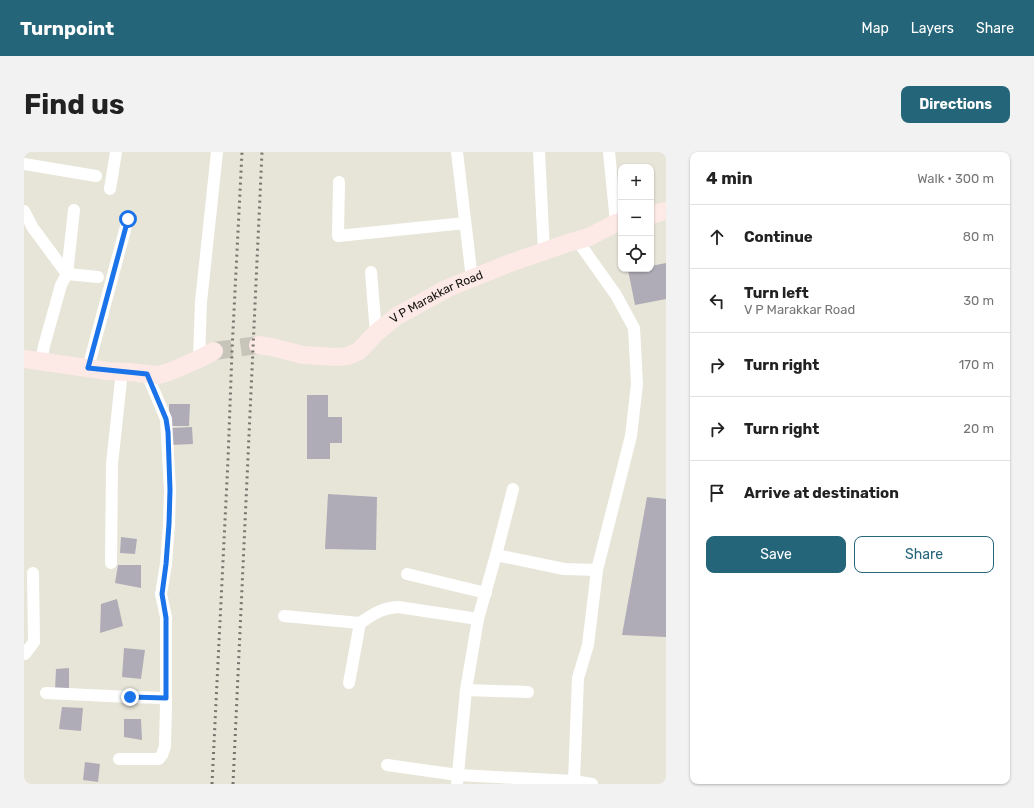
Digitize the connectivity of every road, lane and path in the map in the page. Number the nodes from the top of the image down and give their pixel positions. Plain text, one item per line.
1 (116, 152) edge
2 (217, 152) edge
3 (457, 152) edge
4 (539, 152) edge
5 (609, 152) edge
6 (24, 164) edge
7 (96, 176) dead end
8 (338, 182) dead end
9 (110, 189) dead end
10 (74, 210) dead end
11 (24, 211) edge
12 (618, 216) edge
13 (128, 219) dead end
14 (465, 223) junction
15 (618, 223) edge
16 (577, 240) junction
17 (544, 251) junction
18 (371, 272) dead end
19 (67, 274) junction
20 (98, 277) dead end
21 (472, 279) junction
22 (376, 334) junction
23 (258, 345) tunnel mouth
24 (207, 355) joint
25 (33, 360) edge
26 (88, 368) junction
27 (122, 371) junction
28 (147, 374) junction
29 (514, 489) dead end
30 (496, 555) junction
31 (111, 563) dead end
32 (597, 570) junction
33 (33, 573) dead end
34 (406, 574) dead end
35 (486, 593) junction
36 (284, 616) dead end
37 (478, 619) junction
38 (360, 623) junction
39 (24, 654) edge
40 (349, 683) dead end
41 (466, 690) junction
42 (528, 692) dead end
43 (46, 693) dead end
44 (166, 698) junction
45 (119, 759) dead end
46 (387, 765) dead end
47 (458, 779) edge
48 (574, 781) junction
49 (592, 784) edge

1 - 9 street
2 - 24 street
3 - 14 street
4 - 17 street
5 - 12 street
6 - 7 street
8 - 14 street
10 - 19 street
11 - 19 street
13 - 26 street
14 - 21 street
15 - 16 street, V P Marakkar Road
16 - 17 street, V P Marakkar Road
16 - 32 street
17 - 21 street, V P Marakkar Road
18 - 22 street
19 - 20 street
19 - 25 street
21 - 22 street, V P Marakkar Road
22 - 23 street, V P Marakkar Road
24 - 28 street
25 - 26 street
26 - 27 street
27 - 28 street
27 - 31 street
28 - 44 street
29 - 30 street
30 - 32 street
30 - 35 street
32 - 48 street
33 - 39 street
34 - 35 street
35 - 37 street
36 - 38 street
37 - 38 street
37 - 41 street
38 - 40 street
41 - 42 street
41 - 47 street
43 - 44 street
44 - 45 street
46 - 47 street
47 - 48 street
48 - 49 street

